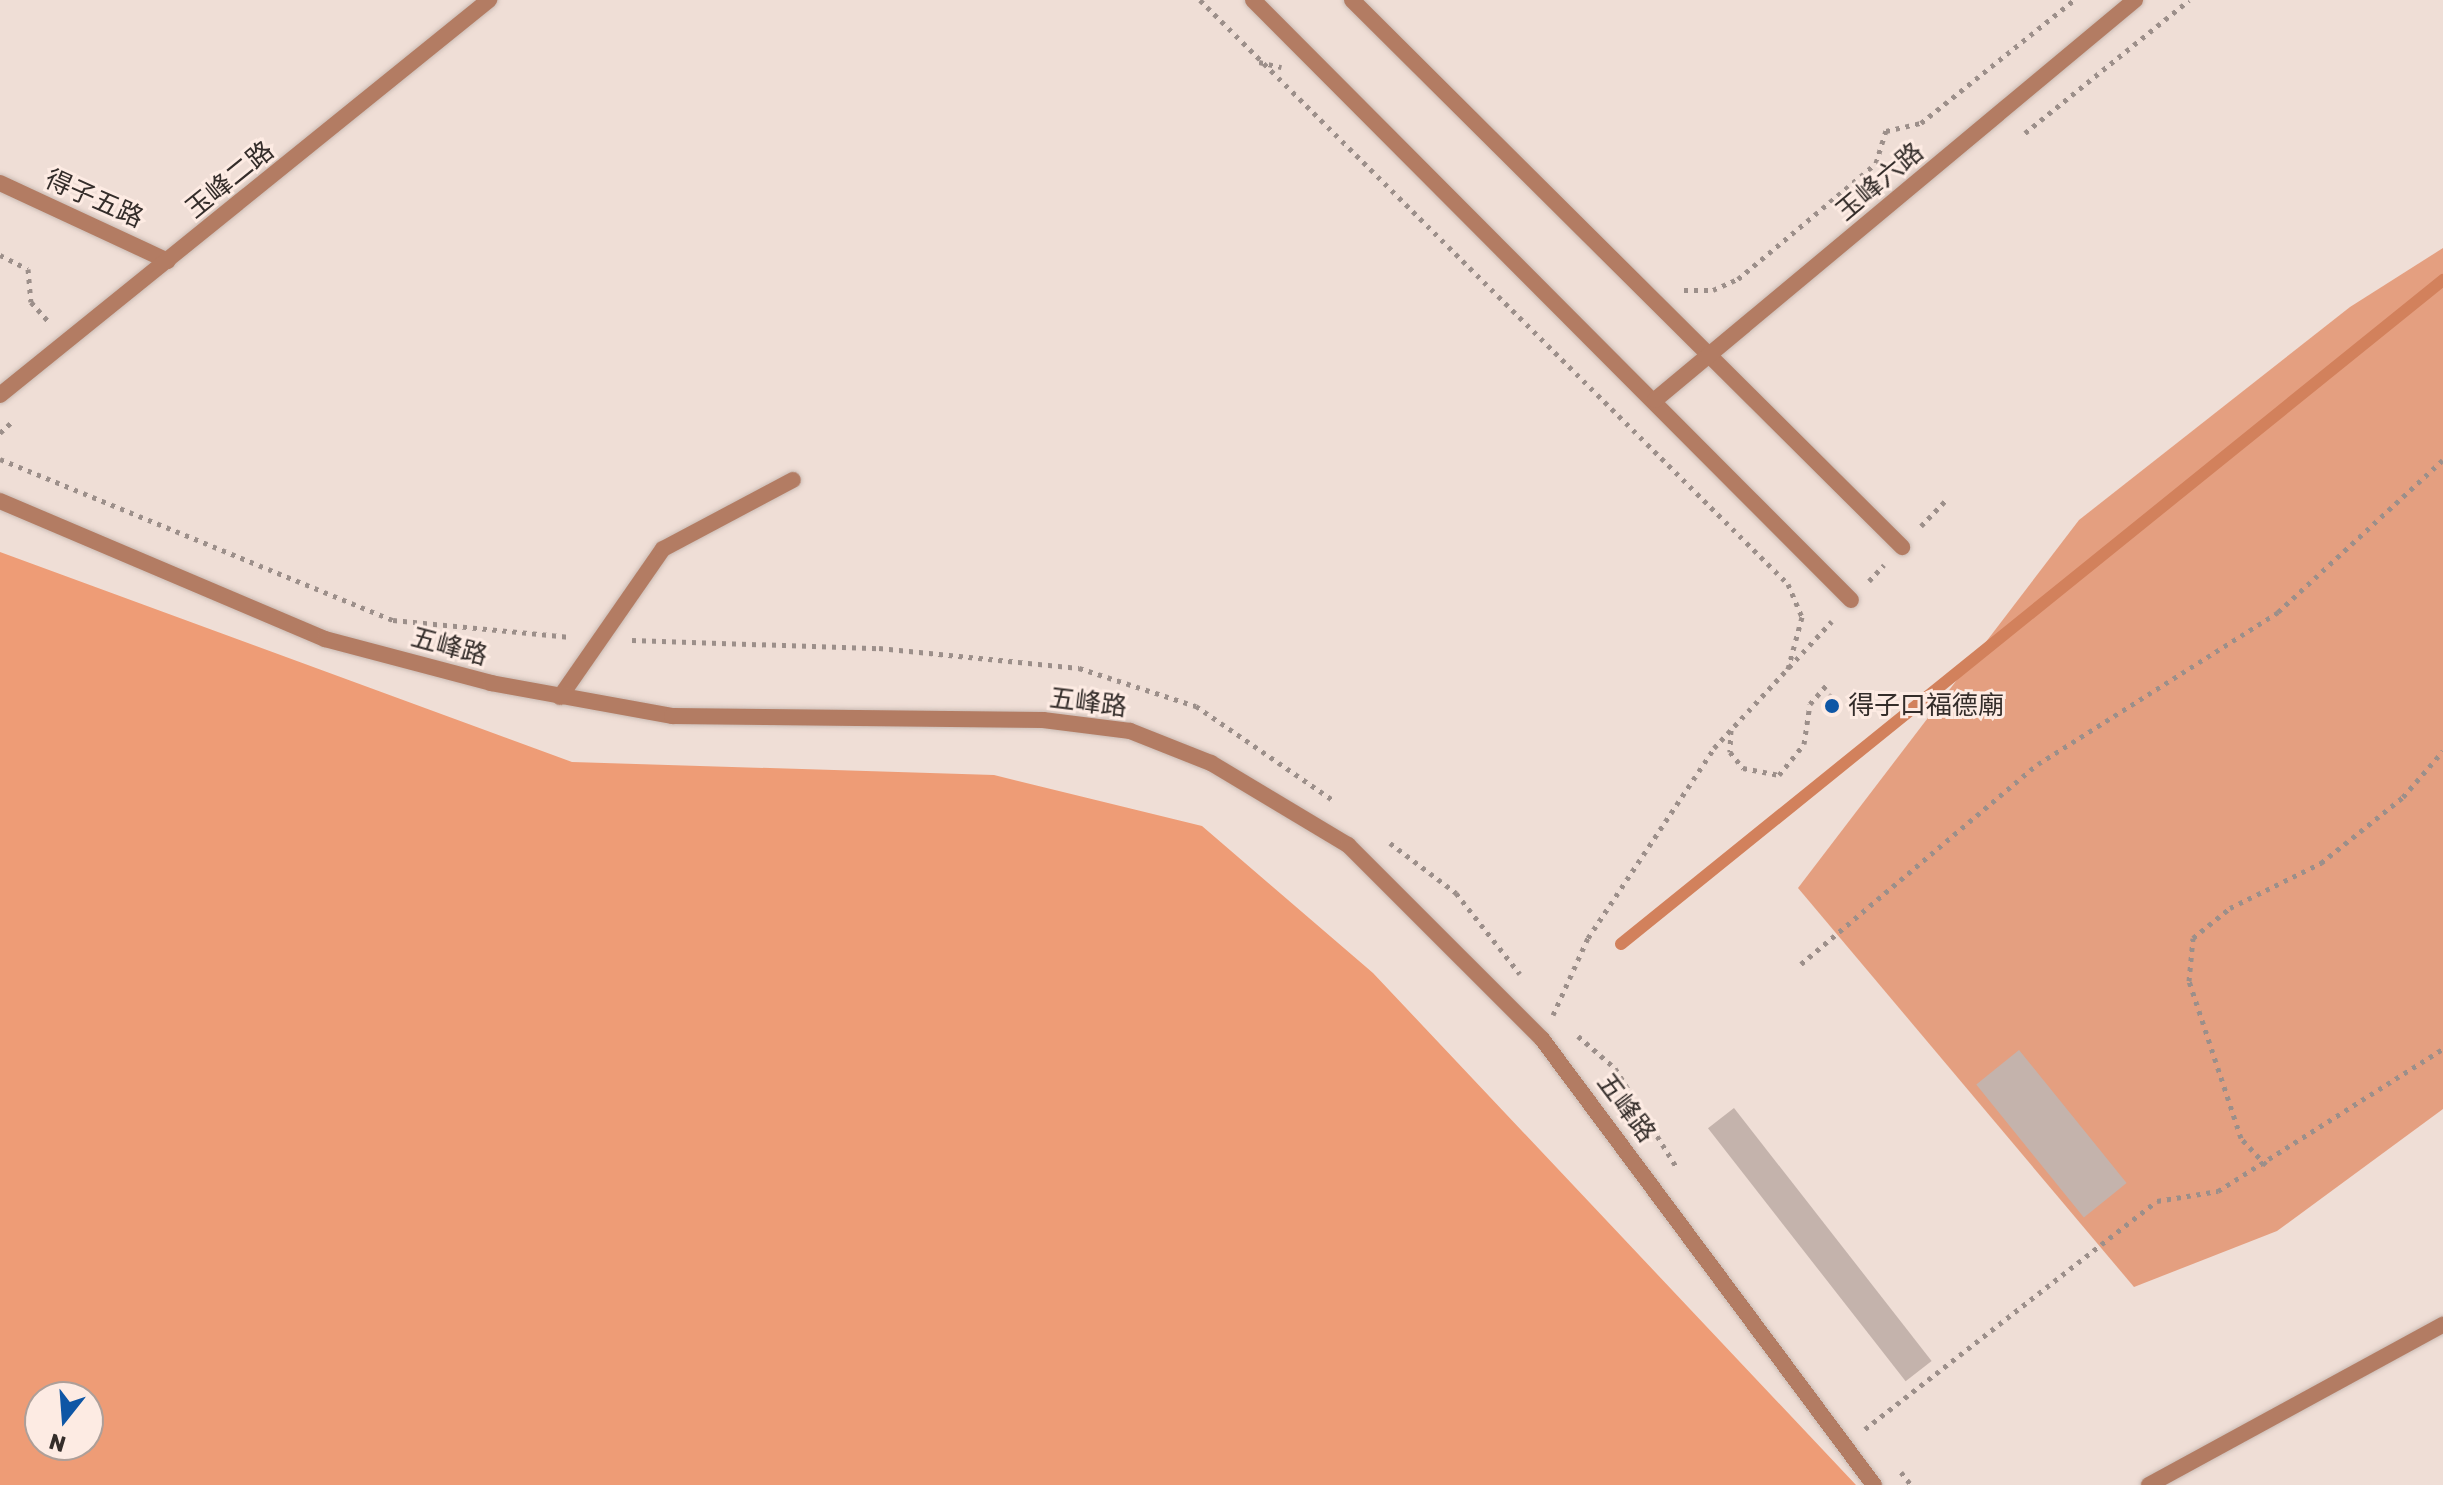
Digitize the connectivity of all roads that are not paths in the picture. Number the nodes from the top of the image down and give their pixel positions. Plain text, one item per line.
1 (489, 0) edge
2 (1253, 0) edge
3 (1352, 0) edge
4 (2135, 0) edge
5 (0, 183) edge
6 (168, 261) junction
7 (1706, 357) junction
8 (0, 395) edge
9 (1655, 400) junction
10 (793, 480) dead end
11 (0, 501) edge
12 (1902, 547) road end
13 (1851, 600) road end
14 (560, 697) junction
15 (2443, 1325) edge
16 (1874, 1485) edge
17 (2149, 1485) edge

1 - 6 street, 玉峰二路
2 - 9 street
3 - 7 street
4 - 7 street, 玉峰六路
5 - 6 street, 得子五路
6 - 8 street, 玉峰二路
7 - 9 street, 玉峰六路
7 - 12 street
9 - 13 street
10 - 14 street
11 - 14 street, 五峰路
14 - 16 street, 五峰路
15 - 17 street

